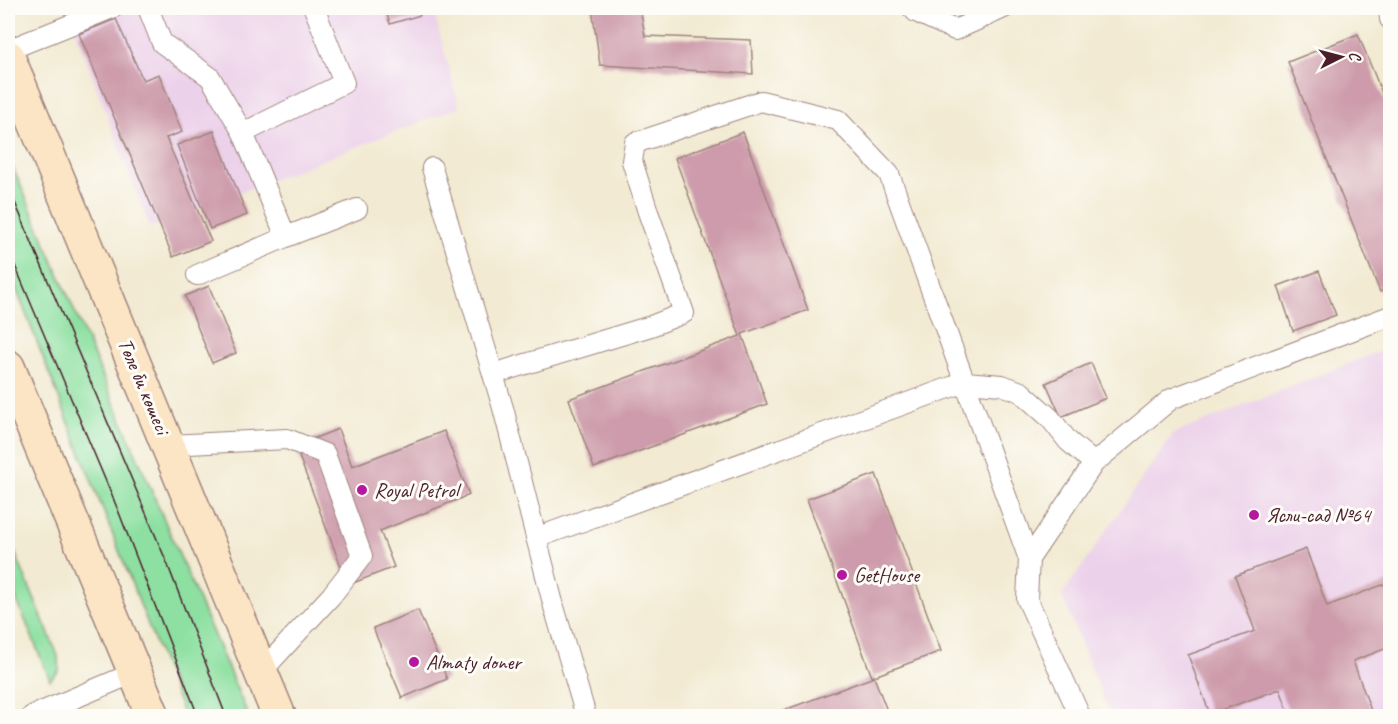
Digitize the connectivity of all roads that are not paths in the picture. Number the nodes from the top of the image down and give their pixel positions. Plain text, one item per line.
1 (112, 8) edge
2 (148, 8) edge
3 (314, 8) edge
4 (912, 8) edge
5 (1004, 8) edge
6 (1389, 8) edge
7 (1390, 19) edge
8 (8, 50) edge
9 (8, 57) edge
10 (243, 133) junction
11 (432, 168) dead end
12 (357, 209) dead end
13 (286, 237) junction
14 (197, 275) dead end
15 (1390, 316) edge
16 (8, 367) edge
17 (493, 374) junction
18 (964, 382) junction
19 (169, 445) junction
20 (1094, 463) junction
21 (536, 538) junction
22 (1029, 559) junction
23 (136, 672) junction
24 (261, 672) junction
25 (32, 717) edge
26 (153, 717) edge
27 (279, 717) edge
28 (586, 717) edge
29 (1080, 717) edge

1 - 8 lane
2 - 10 lane
3 - 10 lane
4 - 5 lane
6 - 7 lane
9 - 19 main road, Төле би көшесі
10 - 13 lane
11 - 17 lane
12 - 13 lane
13 - 14 lane
15 - 20 lane
16 - 23 main road
17 - 18 lane
17 - 21 lane
18 - 20 lane
18 - 21 lane
18 - 22 lane
19 - 24 main road, Төле би көшесі
19 - 24 lane
20 - 22 lane
21 - 28 lane
22 - 29 lane
23 - 25 lane
23 - 26 main road
24 - 27 main road, Төле би көшесі

